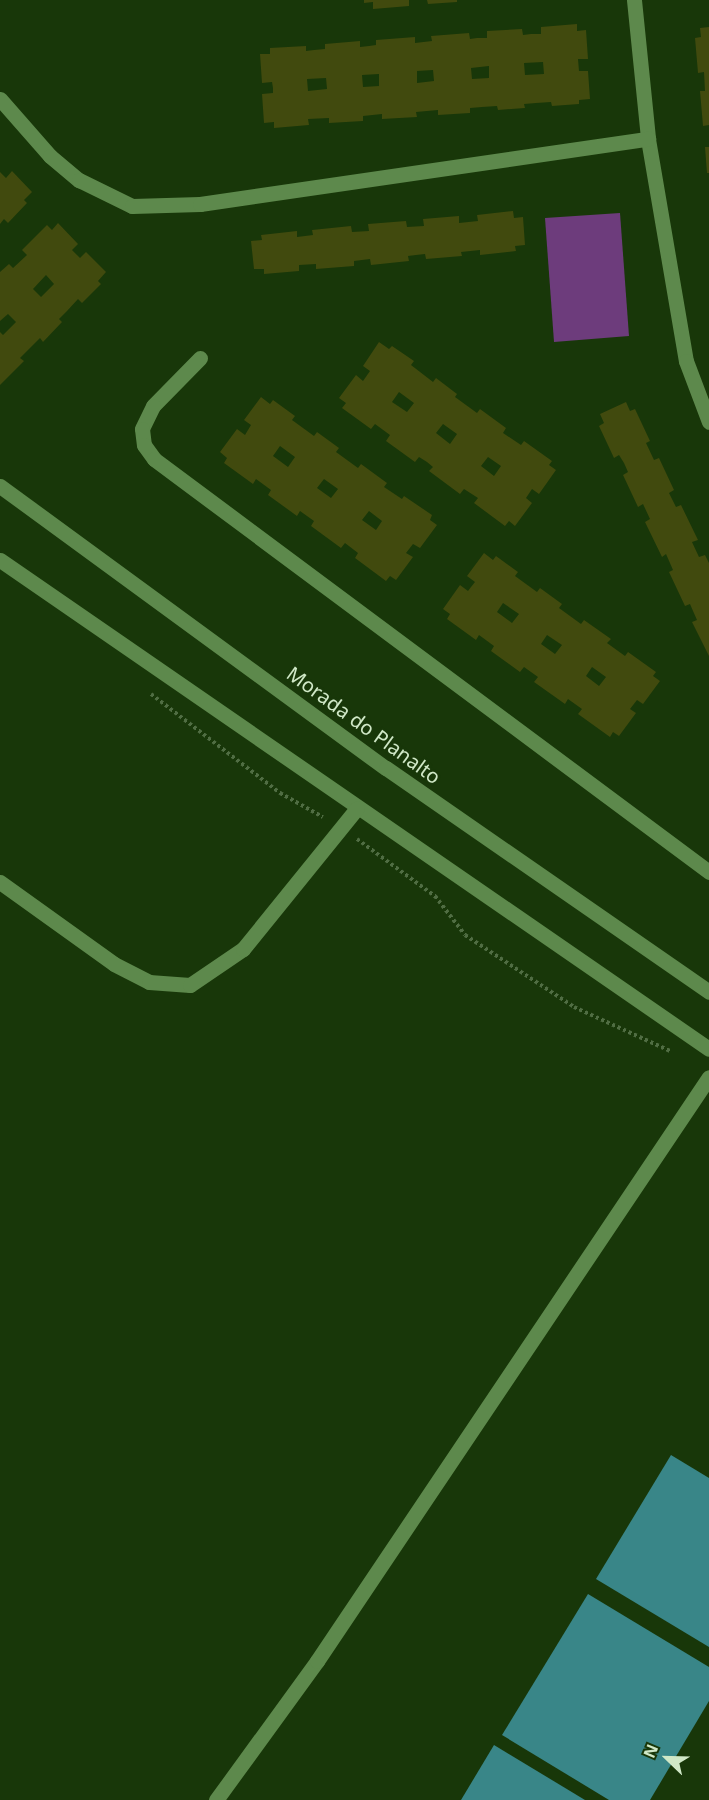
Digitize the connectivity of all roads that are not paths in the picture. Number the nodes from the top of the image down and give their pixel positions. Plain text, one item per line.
1 (634, 0) edge
2 (0, 99) edge
3 (648, 139) junction
4 (200, 358) dead end
5 (709, 422) edge
6 (0, 486) edge
7 (0, 560) edge
8 (357, 808) junction
9 (709, 872) edge
10 (0, 882) edge
11 (709, 992) edge
12 (709, 1049) edge
13 (709, 1077) edge
14 (216, 1800) edge

1 - 3 street
2 - 3 street
3 - 5 street
4 - 9 street
6 - 11 street, Morada do Planalto
7 - 8 street
8 - 10 street
8 - 12 street
13 - 14 street

